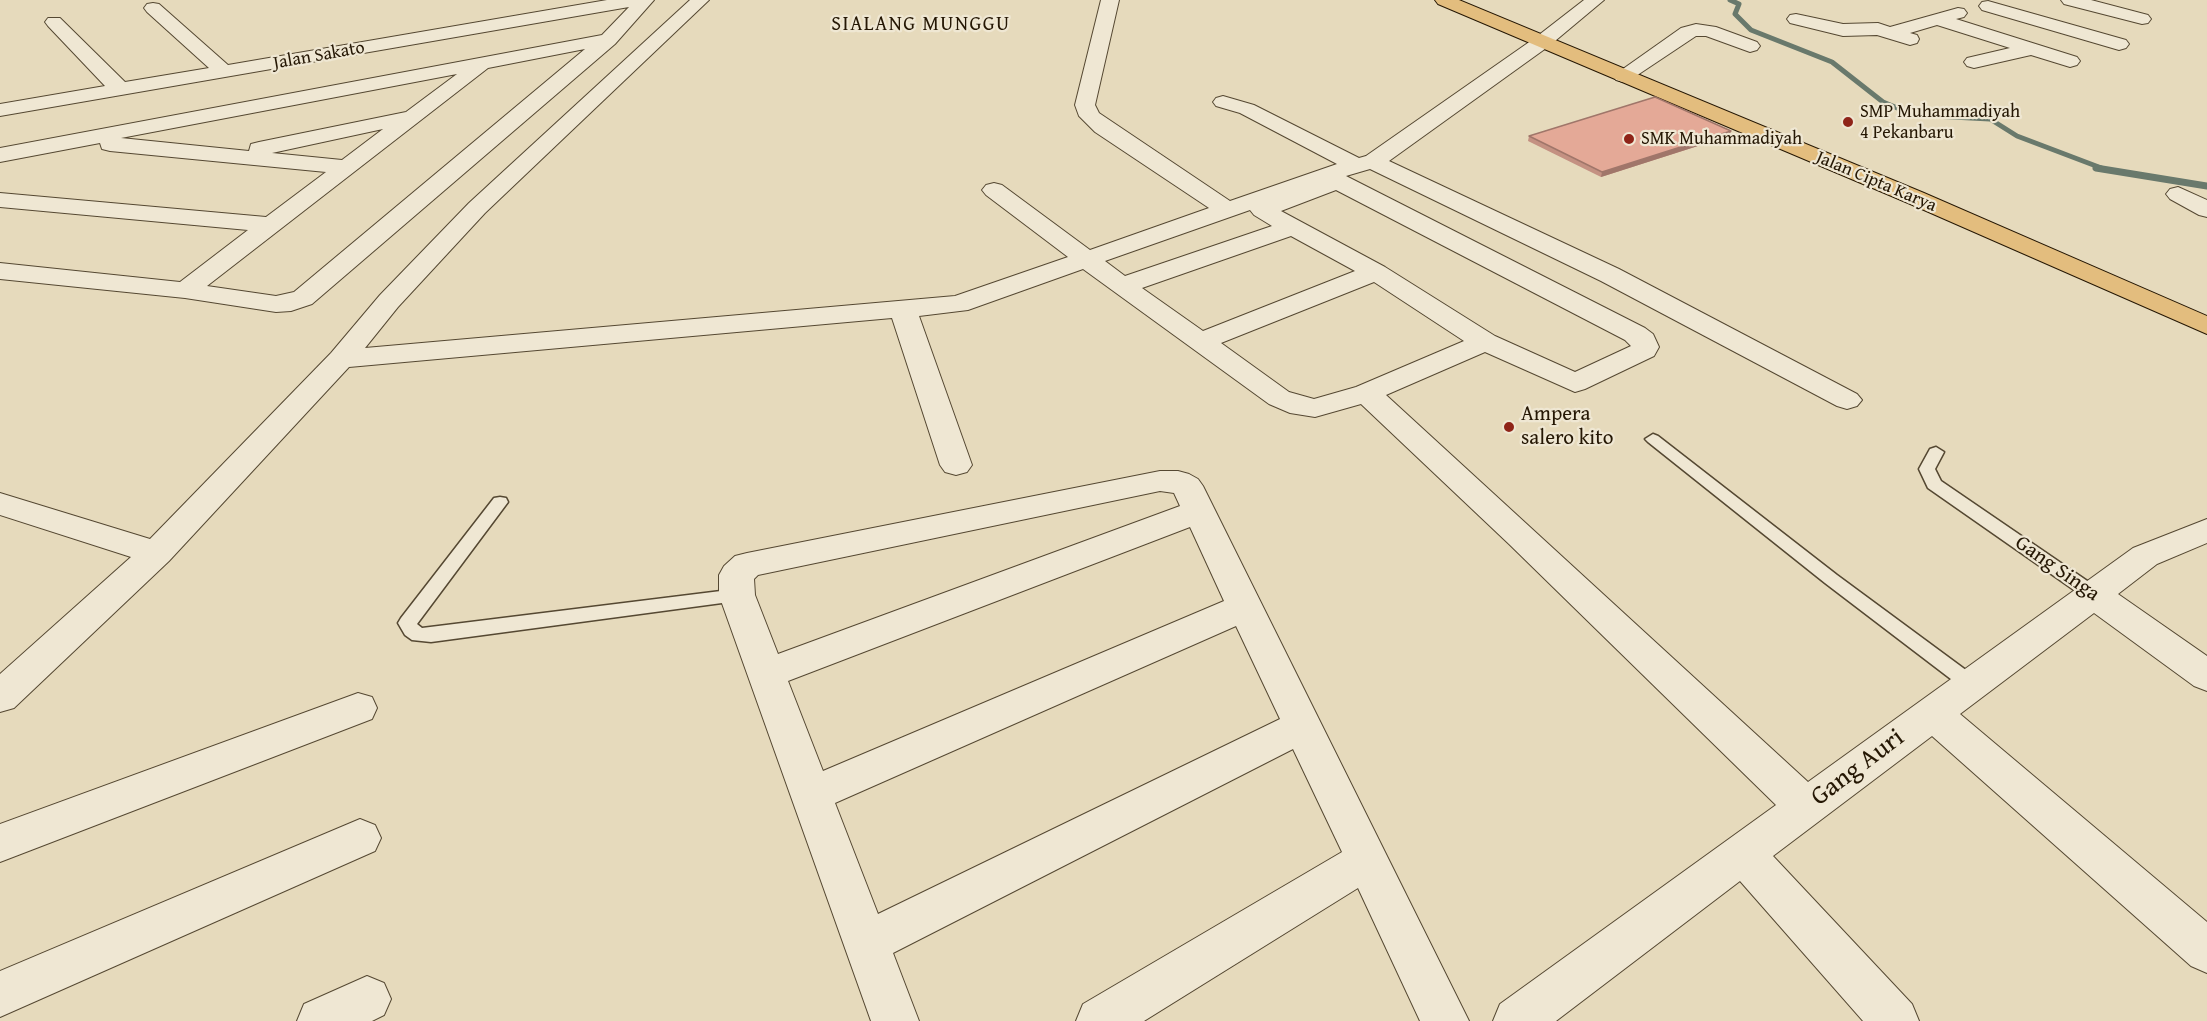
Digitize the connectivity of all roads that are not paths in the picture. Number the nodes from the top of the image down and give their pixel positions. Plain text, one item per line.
1 (638, 0) edge
2 (645, 0) edge
3 (700, 0) edge
4 (1110, 0) edge
5 (1444, 0) edge
6 (1595, 0) edge
7 (2013, 0) edge
8 (2070, 0) edge
9 (1988, 6) junction
10 (153, 8) dead end
11 (1796, 19) dead end
12 (1937, 19) junction
13 (2142, 19) dead end
14 (54, 22) dead end
15 (1892, 32) junction
16 (1910, 39) dead end
17 (608, 40) junction
18 (1542, 42) junction
19 (2119, 44) dead end
20 (1750, 46) dead end
21 (2031, 49) junction
22 (2070, 61) dead end
23 (484, 63) junction
24 (1974, 63) dead end
25 (225, 72) junction
26 (1623, 76) junction
27 (121, 90) junction
28 (1223, 102) dead end
29 (0, 110) edge
30 (416, 115) junction
31 (73, 141) junction
32 (0, 155) edge
33 (227, 156) junction
34 (1365, 164) junction
35 (347, 167) junction
36 (994, 190) dead end
37 (2178, 194) dead end
38 (0, 200) edge
39 (1228, 210) junction
40 (2207, 210) edge
41 (271, 225) junction
42 (1292, 227) junction
43 (1086, 259) junction
44 (0, 271) edge
45 (1376, 272) junction
46 (1122, 286) junction
47 (185, 290) junction
48 (903, 310) junction
49 (2207, 326) edge
50 (1199, 342) junction
51 (1485, 342) junction
52 (341, 359) junction
53 (1366, 393) junction
54 (1847, 400) dead end
55 (1653, 439) dead end
56 (1936, 452) dead end
57 (956, 465) dead end
58 (500, 502) dead end
59 (0, 504) edge
60 (1199, 511) junction
61 (2207, 530) edge
62 (157, 553) junction
63 (2093, 594) junction
64 (737, 595) junction
65 (1245, 607) junction
66 (766, 674) junction
67 (2207, 676) edge
68 (1971, 684) junction
69 (0, 697) edge
70 (358, 708) dead end
71 (1932, 713) junction
72 (1303, 726) junction
73 (811, 795) junction
74 (1806, 807) junction
75 (360, 838) dead end
76 (0, 843) edge
77 (1743, 854) junction
78 (1367, 860) junction
79 (866, 944) junction
80 (2207, 951) edge
81 (0, 994) edge
82 (367, 999) dead end
83 (321, 1021) edge
84 (895, 1021) edge
85 (1100, 1021) edge
86 (1445, 1021) edge
87 (1517, 1021) edge
88 (1895, 1021) edge

1 - 25 street, Jalan Sakato
2 - 17 street
3 - 52 street
4 - 39 street
5 - 18 main road, Jalan Cipta Karya
6 - 18 street
7 - 9 street
8 - 13 street
9 - 12 street
9 - 19 street
10 - 25 street
11 - 15 street
12 - 15 street
12 - 21 street
14 - 27 street
15 - 16 street
17 - 23 street
17 - 47 street
18 - 26 main road, Jalan Cipta Karya
18 - 34 street
20 - 26 street
21 - 22 street
21 - 24 street
23 - 30 street
23 - 31 street
25 - 27 street, Jalan Sakato
26 - 49 main road, Jalan Cipta Karya
27 - 29 street, Jalan Sakato
28 - 34 street
30 - 33 street
30 - 35 street
31 - 32 street
31 - 33 street
33 - 35 street
34 - 39 street
34 - 54 street
35 - 41 street
36 - 43 street
37 - 40 street
38 - 41 street
39 - 43 street
41 - 47 street
42 - 45 street
42 - 46 street
42 - 51 street
43 - 46 street
43 - 48 street
44 - 47 street
45 - 50 street
45 - 51 street
46 - 50 street
48 - 52 street
48 - 57 street
50 - 53 street
51 - 53 street
52 - 62 street
53 - 74 street
55 - 68 lane
56 - 63 lane, Gang Singa
58 - 64 lane
59 - 62 street
60 - 64 street
60 - 65 street
60 - 66 street
61 - 63 street, Gang Auri
62 - 69 street
63 - 67 street, Gang Singa
63 - 68 street, Gang Auri
64 - 66 street
65 - 72 street
65 - 73 street
66 - 73 street
68 - 71 street, Gang Auri
70 - 76 street
71 - 74 street, Gang Auri
71 - 80 street
72 - 78 street
72 - 79 street
73 - 79 street
74 - 77 street, Gang Auri
75 - 81 street
77 - 87 street, Gang Auri
77 - 88 street
78 - 85 street
78 - 86 street
79 - 84 street
82 - 83 street

